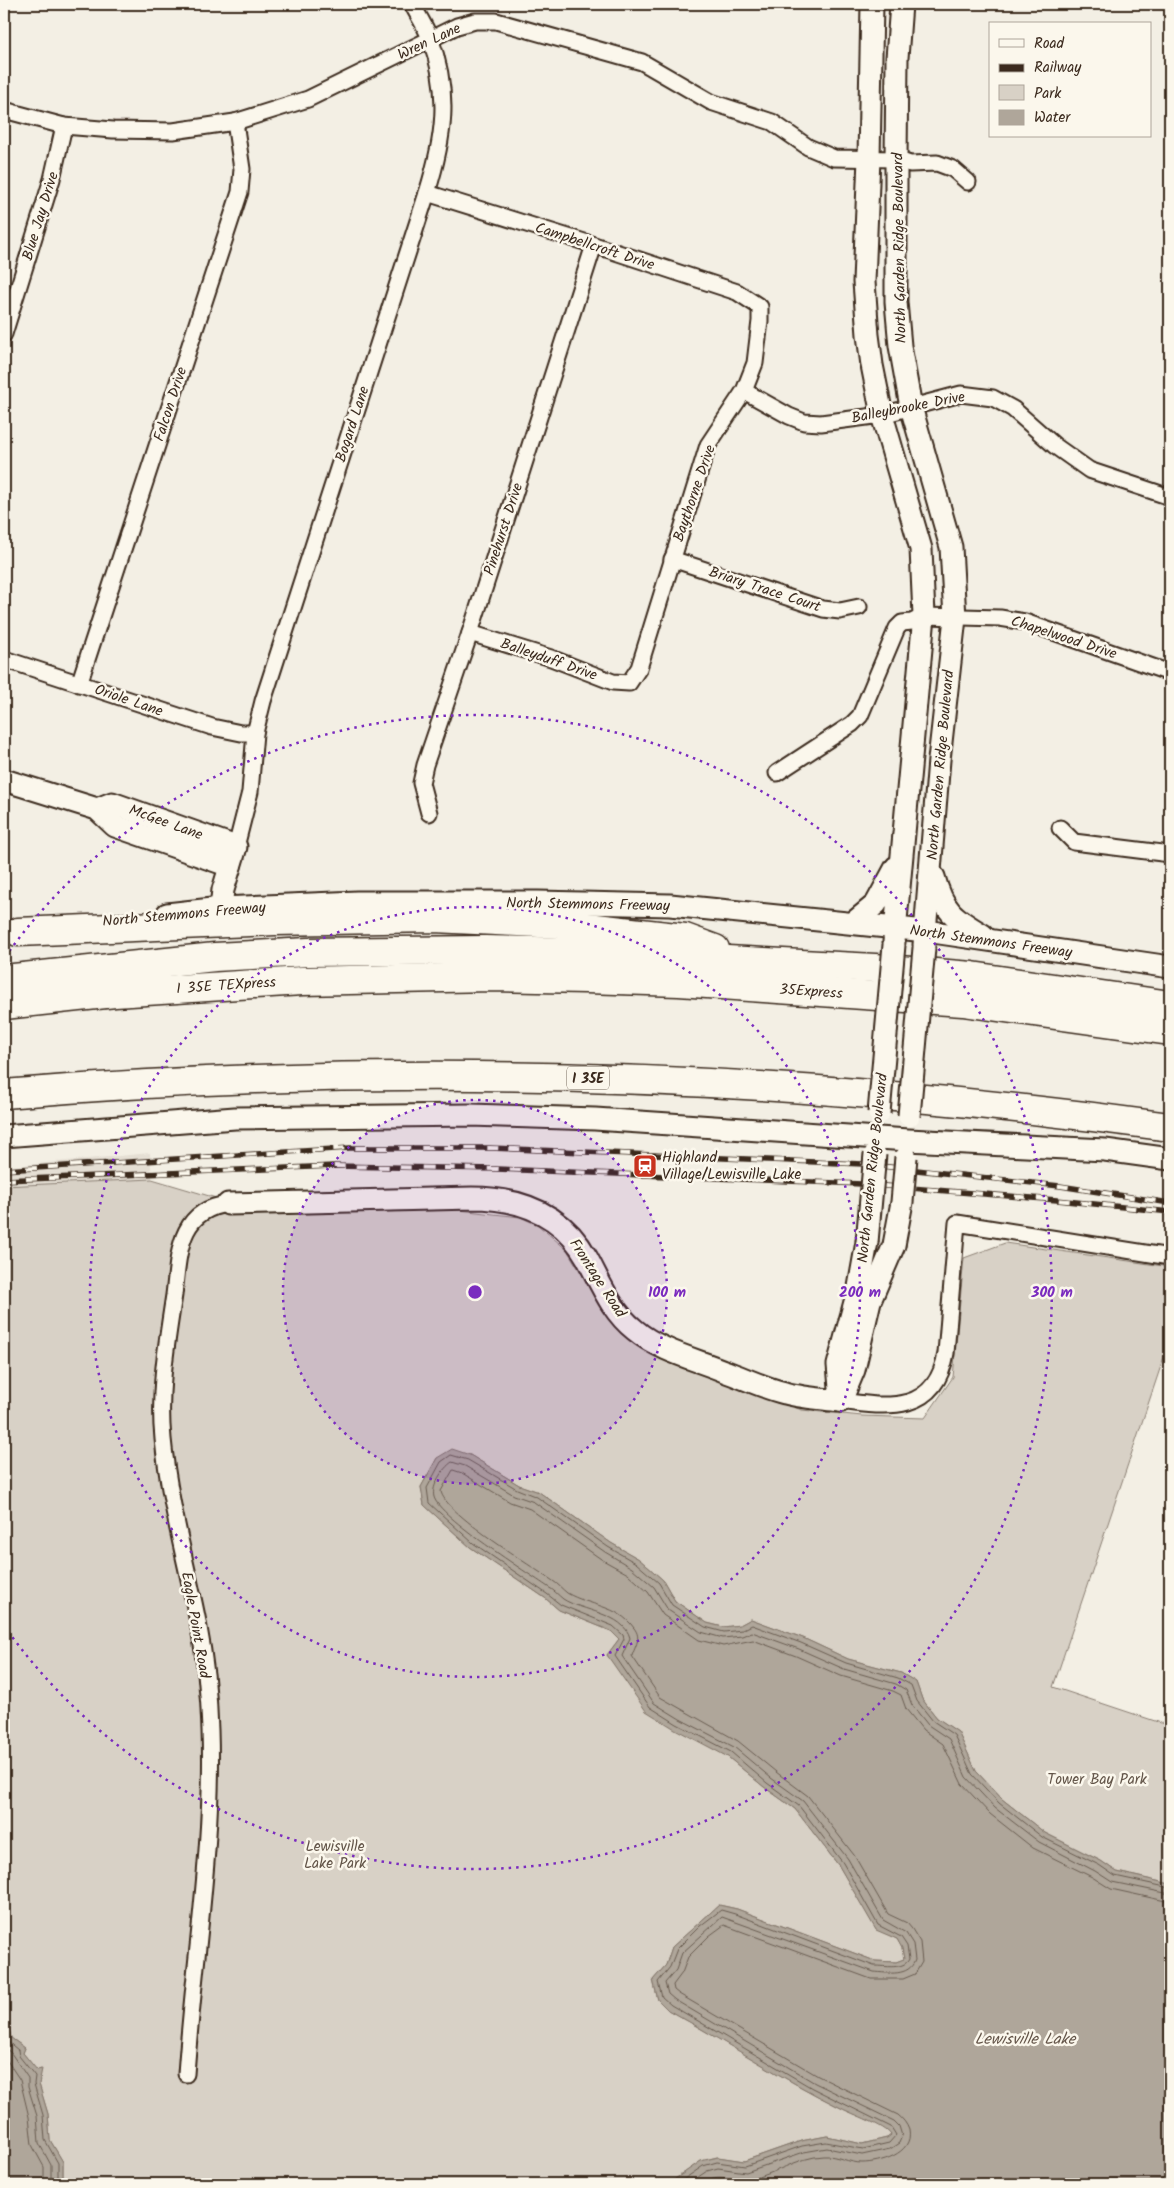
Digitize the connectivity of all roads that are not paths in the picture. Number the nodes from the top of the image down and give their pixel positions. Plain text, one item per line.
1 (412, 4) edge
2 (872, 4) edge
3 (901, 4) edge
4 (430, 38) junction
5 (4, 110) edge
6 (235, 122) junction
7 (64, 126) junction
8 (869, 158) junction
9 (896, 158) junction
10 (968, 182) dead end
11 (427, 193) junction
12 (594, 245) junction
13 (760, 307) joint
14 (4, 334) edge
15 (744, 391) junction
16 (911, 407) junction
17 (882, 414) junction
18 (1170, 497) edge
19 (672, 560) junction
20 (859, 607) dead end
21 (924, 616) junction
22 (955, 618) junction
23 (470, 632) junction
24 (4, 659) edge
25 (1170, 673) edge
26 (629, 683) joint
27 (79, 684) junction
28 (255, 733) junction
29 (777, 773) dead end
30 (4, 780) edge
31 (430, 813) dead end
32 (1060, 828) dead end
33 (1170, 854) edge
34 (233, 856) junction
35 (901, 856) junction
36 (931, 866) junction
37 (221, 908) junction
38 (852, 923) junction
39 (11, 932) edge
40 (895, 937) junction
41 (925, 939) junction
42 (994, 941) junction
43 (747, 961) junction
44 (1170, 967) edge
45 (449, 978) joint
46 (4, 979) edge
47 (4, 1005) edge
48 (1170, 1005) edge
49 (1170, 1031) edge
50 (4, 1094) edge
51 (1170, 1127) edge
52 (4, 1136) edge
53 (876, 1146) junction
54 (907, 1149) junction
55 (1170, 1160) edge
56 (228, 1204) joint
57 (1170, 1257) edge
58 (841, 1402) junction
59 (186, 2074) dead end

1 - 4 street, Bogard Lane
2 - 8 main road, North Garden Ridge Boulevard
3 - 9 main road, North Garden Ridge Boulevard
4 - 6 street, Wren Lane
4 - 8 street, Wren Lane
4 - 11 street, Bogard Lane
5 - 7 street, Wren Lane
6 - 7 street, Wren Lane
6 - 27 street, Falcon Drive
7 - 14 street, Blue Jay Drive
8 - 9 street, Wren Lane
8 - 17 main road, North Garden Ridge Boulevard
9 - 10 street, Wren Lane
9 - 16 main road, North Garden Ridge Boulevard
11 - 12 street, Campbellcroft Drive
11 - 28 street, Bogard Lane
12 - 13 street, Campbellcroft Drive
12 - 23 street, Pinehurst Drive
13 - 15 street, Baythorne Drive
15 - 17 street, Balleybrooke Drive
15 - 19 street, Baythorne Drive
16 - 17 street, Balleybrooke Drive
16 - 18 street, Balleybrooke Drive
16 - 22 main road, North Garden Ridge Boulevard
17 - 21 main road, North Garden Ridge Boulevard
19 - 20 street, Briary Trace Court
19 - 26 street, Baythorne Drive
21 - 22 street, Chapelwood Drive
21 - 29 street
21 - 35 main road, North Garden Ridge Boulevard
22 - 25 street, Chapelwood Drive
22 - 36 main road, North Garden Ridge Boulevard
23 - 26 street, Balleyduff Drive
23 - 31 street, Pinehurst Drive
24 - 27 street, Oriole Lane
27 - 28 street, Oriole Lane
28 - 34 street, Bogard Lane
30 - 34 main road, McGee Lane
32 - 33 street
34 - 37 main road
35 - 38 main road
35 - 40 main road, North Garden Ridge Boulevard
36 - 41 main road, North Garden Ridge Boulevard
36 - 42 main road
37 - 38 main road, North Stemmons Freeway
37 - 39 main road, North Stemmons Freeway
38 - 40 main road, North Stemmons Freeway
39 - 43 highway
40 - 41 main road, North Stemmons Freeway
40 - 53 main road, North Garden Ridge Boulevard, bridge
41 - 42 main road, North Stemmons Freeway
41 - 54 main road, North Garden Ridge Boulevard, bridge
42 - 44 main road, North Stemmons Freeway
43 - 46 highway
43 - 48 highway
45 - 47 highway, I 35E TEXpress
45 - 49 highway, 35Express
50 - 51 highway, I 35E
52 - 53 main road
53 - 54 main road
53 - 58 main road, North Garden Ridge Boulevard, bridge
54 - 55 main road
54 - 58 main road, North Garden Ridge Boulevard, bridge
56 - 58 main road, Frontage Road
56 - 59 street, Eagle Point Road
57 - 58 street

